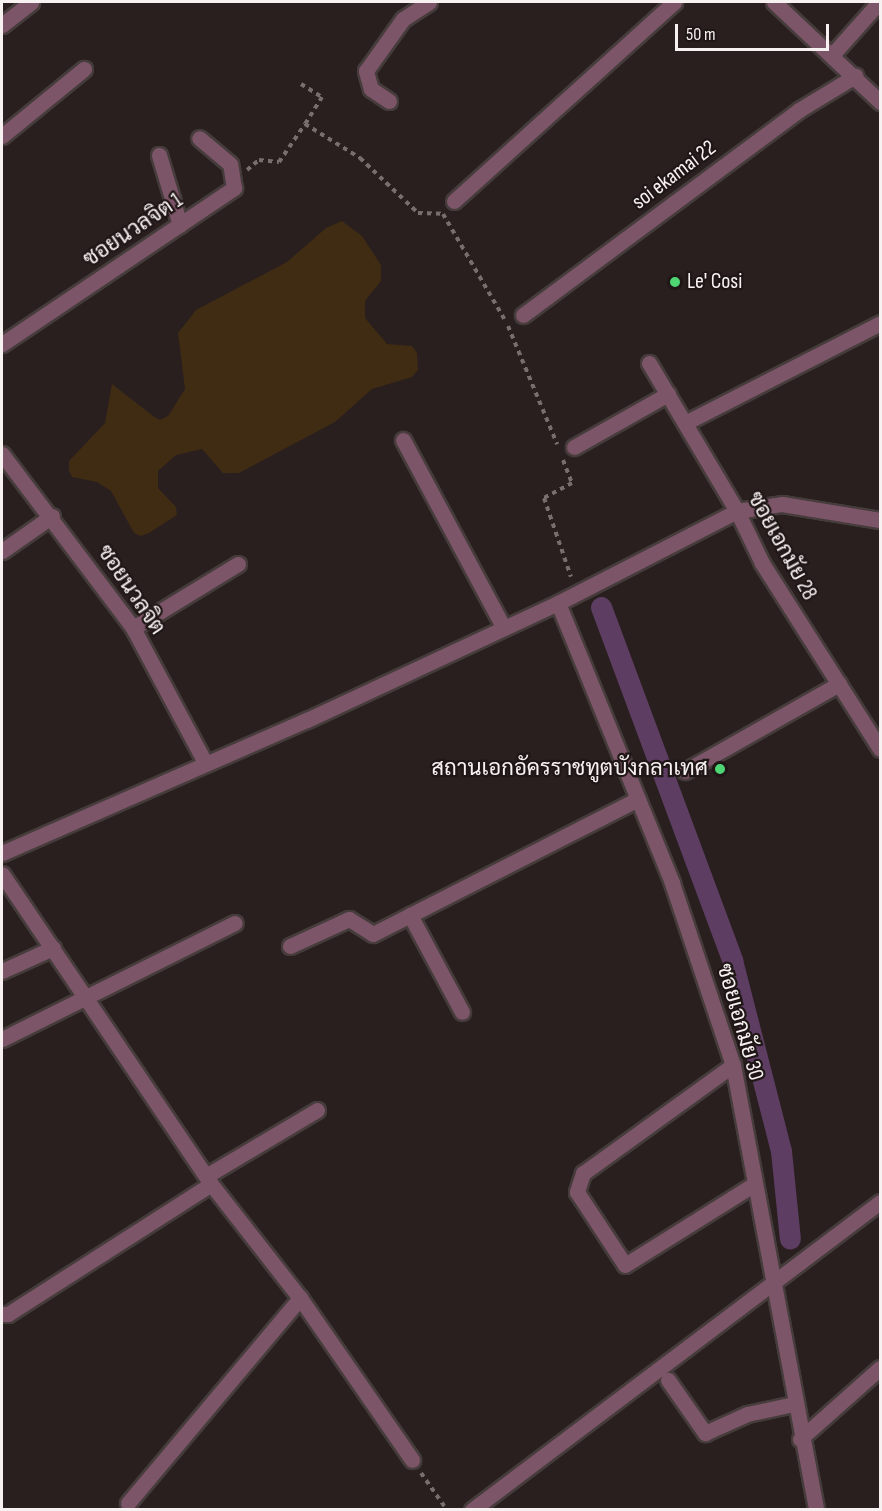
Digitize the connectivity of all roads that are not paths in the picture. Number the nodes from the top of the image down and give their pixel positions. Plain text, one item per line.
1 (31, 2) edge
2 (429, 2) edge
3 (674, 2) edge
4 (879, 2) edge
5 (784, 5) edge
6 (2, 25) edge
7 (832, 55) junction
8 (84, 69) dead end
9 (855, 76) junction
10 (389, 101) dead end
11 (880, 102) edge
12 (2, 136) edge
13 (199, 138) dead end
14 (159, 155) dead end
15 (454, 201) dead end
16 (180, 225) junction
17 (523, 315) dead end
18 (880, 323) edge
19 (2, 344) edge
20 (649, 363) dead end
21 (668, 394) junction
22 (685, 423) junction
23 (403, 440) dead end
24 (574, 447) dead end
25 (2, 454) edge
26 (737, 511) junction
27 (52, 516) junction
28 (880, 520) edge
29 (2, 551) edge
30 (238, 564) dead end
31 (558, 603) junction
32 (133, 628) junction
33 (504, 628) junction
34 (839, 684) junction
35 (880, 749) edge
36 (206, 764) junction
37 (685, 771) dead end
38 (638, 799) junction
39 (2, 853) edge
40 (2, 874) edge
41 (410, 915) junction
42 (235, 923) dead end
43 (290, 946) dead end
44 (53, 948) junction
45 (2, 971) edge
46 (86, 995) junction
47 (462, 1012) dead end
48 (2, 1039) edge
49 (733, 1065) junction
50 (317, 1110) dead end
51 (209, 1180) junction
52 (753, 1185) junction
53 (880, 1202) edge
54 (773, 1284) junction
55 (300, 1298) junction
56 (2, 1314) edge
57 (880, 1368) edge
58 (668, 1380) dead end
59 (794, 1404) junction
60 (800, 1439) junction
61 (412, 1460) road end
62 (128, 1503) dead end
63 (472, 1509) edge
64 (816, 1509) edge

1 - 6 street
2 - 10 street
3 - 15 street
4 - 7 street
5 - 7 street
7 - 9 street
8 - 12 street
9 - 11 street
9 - 17 street, soi ekamai 22
13 - 16 street, ซอยนวลจิต 1
14 - 16 street
16 - 19 street, ซอยนวลจิต 1
18 - 22 street
20 - 21 street, ซอยเอกมัย 28
21 - 22 street, ซอยเอกมัย 28
21 - 24 street
22 - 26 street, ซอยเอกมัย 28
23 - 33 street
25 - 27 street, ซอยนวลจิต
26 - 28 street
26 - 31 street
26 - 34 street, ซอยเอกมัย 28
27 - 29 street
27 - 32 street, ซอยนวลจิต
30 - 32 street
31 - 33 street
31 - 38 street, ซอยเอกมัย 30
32 - 36 street, ซอยนวลจิต
33 - 36 street
34 - 35 street, ซอยเอกมัย 28
34 - 37 street
36 - 39 street
38 - 41 street
38 - 49 street, ซอยเอกมัย 30
40 - 44 street
41 - 43 street
41 - 47 street
42 - 46 street
44 - 45 street
44 - 46 street
46 - 48 street
46 - 51 street
49 - 52 street, ซอยเอกมัย 30
49 - 52 street
50 - 51 street
51 - 55 street
51 - 56 street
52 - 54 street, ซอยเอกมัย 30
53 - 54 street
54 - 59 street, ซอยเอกมัย 30
54 - 63 street
55 - 61 street
55 - 62 street
57 - 60 street
58 - 59 street
59 - 60 street, ซอยเอกมัย 30
60 - 64 street, ซอยเอกมัย 30

